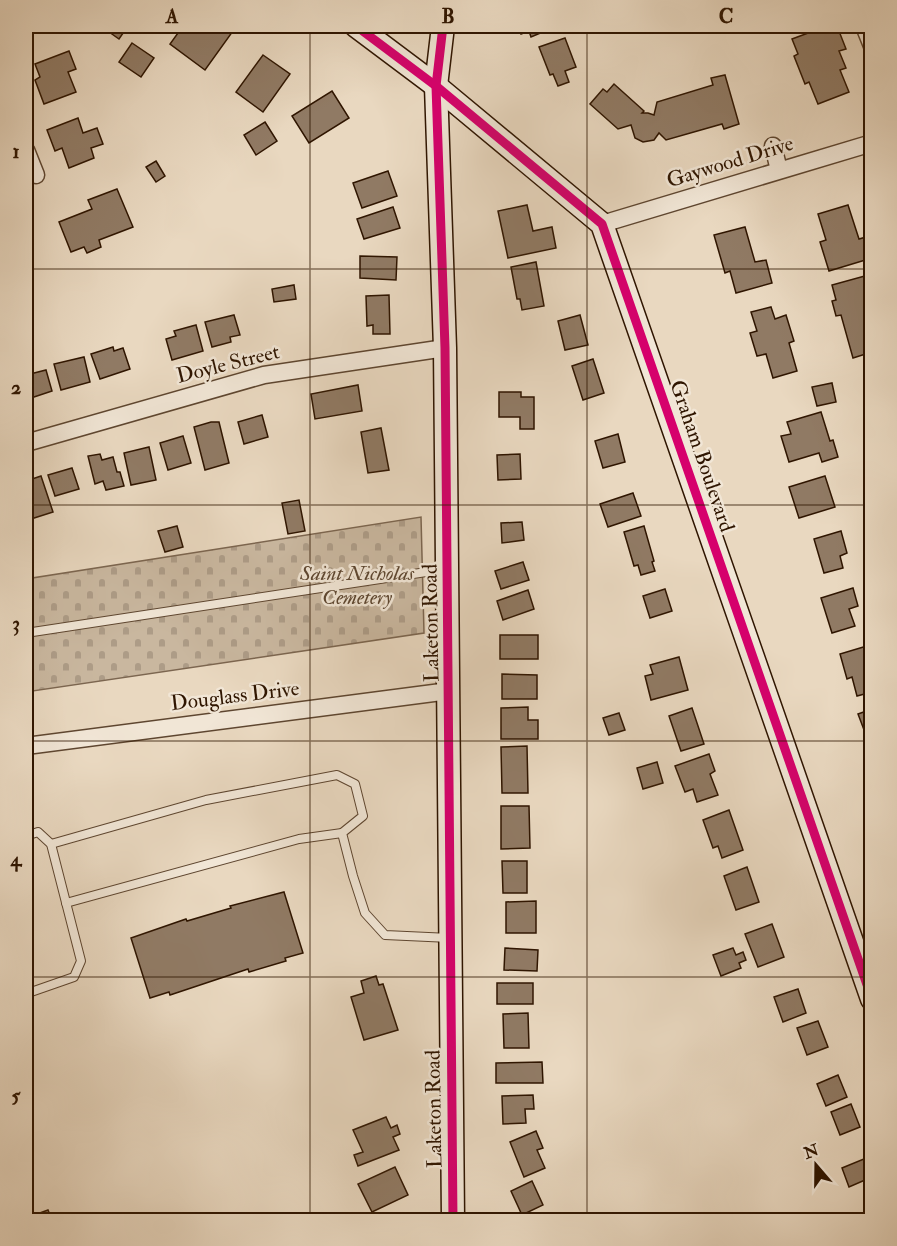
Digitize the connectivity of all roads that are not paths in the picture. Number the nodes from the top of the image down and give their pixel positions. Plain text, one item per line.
1 (356, 26) edge
2 (443, 26) edge
3 (864, 26) edge
4 (872, 46) edge
5 (436, 86) junction
6 (872, 143) edge
7 (773, 146) dead end
8 (26, 150) edge
9 (779, 170) junction
10 (36, 175) dead end
11 (602, 224) junction
12 (445, 348) junction
13 (26, 443) edge
14 (448, 569) junction
15 (26, 633) edge
16 (449, 691) junction
17 (26, 746) edge
18 (342, 833) junction
19 (26, 836) edge
20 (51, 844) junction
21 (66, 903) junction
22 (450, 938) junction
23 (26, 988) edge
24 (872, 999) edge
25 (453, 1221) edge

1 - 5 street
2 - 5 street, Laketon Road
3 - 4 street
5 - 11 street
5 - 12 street, Laketon Road
6 - 9 street, Gaywood Drive
7 - 9 street
8 - 10 street
9 - 11 street, Gaywood Drive
11 - 24 street, Graham Boulevard
12 - 13 street, Doyle Street
12 - 14 street, Laketon Road
14 - 15 lane
14 - 16 street, Laketon Road
16 - 17 street, Douglass Drive
16 - 22 street, Laketon Road
18 - 20 lane
18 - 21 lane
18 - 22 lane
19 - 20 lane
20 - 21 lane
21 - 23 lane
22 - 25 street, Laketon Road

